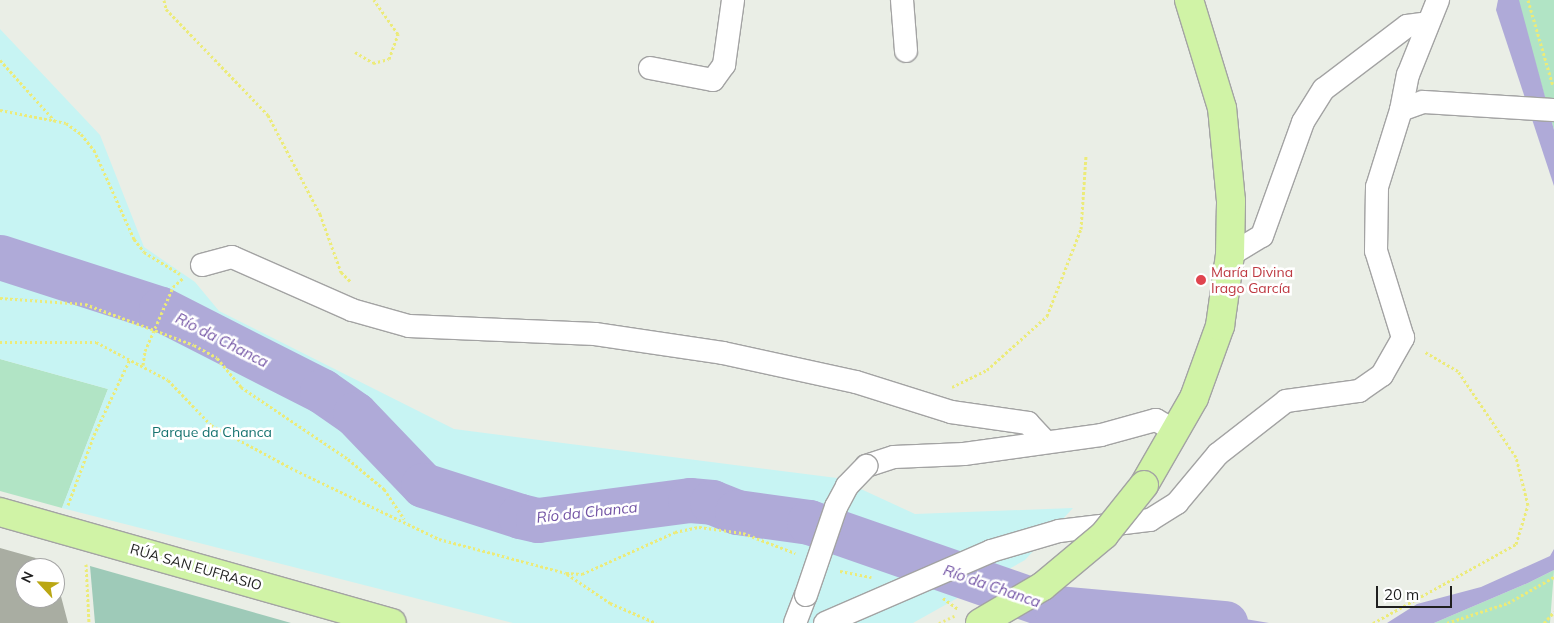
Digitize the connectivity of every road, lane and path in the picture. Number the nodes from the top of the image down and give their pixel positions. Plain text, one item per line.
1 (164, 0) edge
2 (374, 0) edge
3 (733, 0) edge
4 (902, 0) edge
5 (1189, 0) edge
6 (1438, 0) edge
7 (1528, 0) edge
8 (1428, 23) junction
9 (906, 51) dead end
10 (355, 52) dead end
11 (0, 60) edge
12 (650, 68) dead end
13 (1553, 104) edge
14 (0, 110) edge
15 (1401, 110) junction
16 (55, 121) junction
17 (1086, 156) dead end
18 (1230, 255) junction
19 (194, 271) joint
20 (173, 287) dead end
21 (357, 289) dead end
22 (0, 298) edge
23 (1403, 338) junction
24 (0, 342) edge
25 (130, 359) junction
26 (143, 365) junction
27 (927, 404) junction
28 (1177, 432) junction
29 (1046, 442) junction
30 (0, 512) edge
31 (66, 514) dead end
32 (404, 520) junction
33 (806, 557) dead end
34 (87, 561) dead end
35 (832, 568) dead end
36 (566, 573) junction
37 (1554, 577) edge
38 (921, 582) junction
39 (1554, 612) edge
40 (972, 618) edge
41 (89, 623) edge
42 (392, 623) edge
43 (656, 623) edge
44 (794, 623) edge
45 (825, 623) edge
46 (1373, 623) edge
47 (1447, 623) edge
48 (1544, 623) edge

1 - 21 path
2 - 10 path
3 - 12 street
4 - 9 street
5 - 18 main road
6 - 8 street
7 - 13 path
8 - 15 street
8 - 18 street
11 - 16 path
13 - 15 street
14 - 16 path
15 - 23 street
16 - 19 path
17 - 27 path
18 - 28 main road
19 - 27 street
20 - 26 path, bridge
22 - 32 path
23 - 38 street
23 - 46 path
24 - 25 path
25 - 26 path
25 - 31 path
26 - 32 path
27 - 29 street
28 - 29 street
28 - 40 main road, bridge
29 - 44 street, bridge
30 - 42 main road, RÚA SAN EUFRASIO
32 - 36 path
33 - 36 path
34 - 41 path
35 - 38 path
36 - 43 path
37 - 47 path
38 - 40 path
38 - 45 street
39 - 48 path

